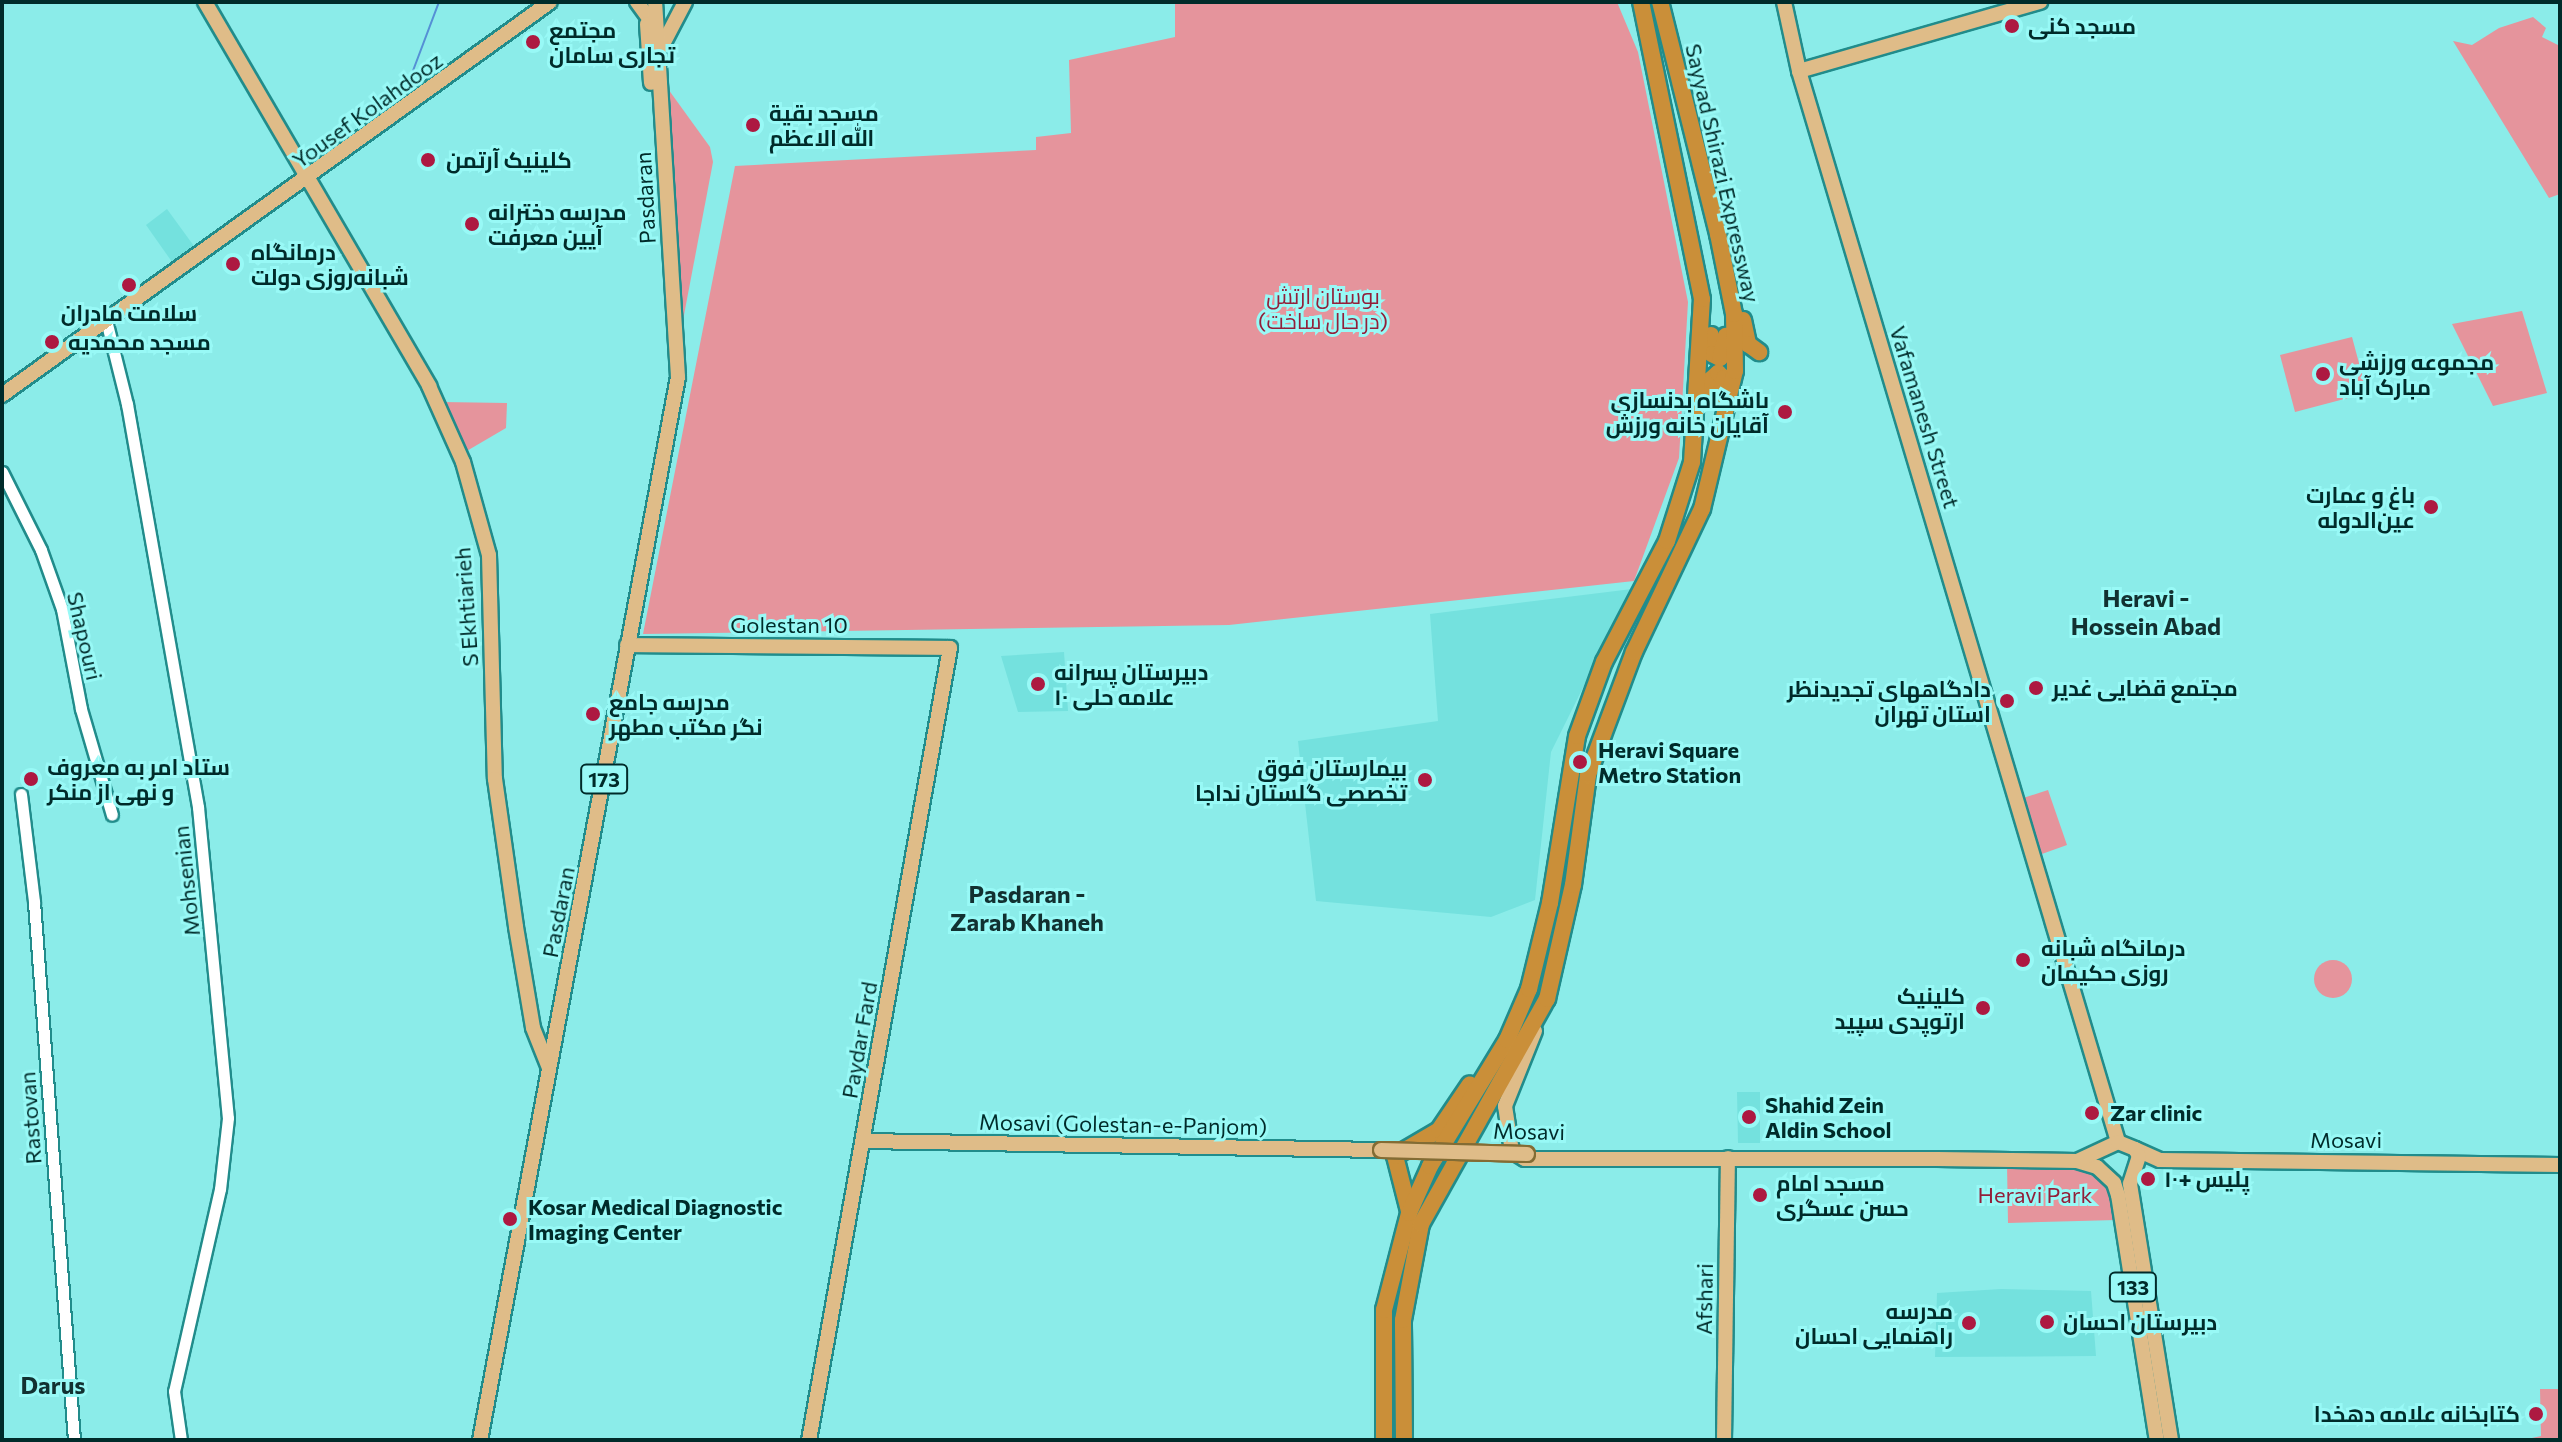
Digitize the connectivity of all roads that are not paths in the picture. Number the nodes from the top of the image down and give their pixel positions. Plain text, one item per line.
1 (205, 2) edge
2 (550, 2) edge
3 (558, 2) edge
4 (637, 2) edge
5 (655, 2) edge
6 (685, 2) edge
7 (1631, 2) edge
8 (1641, 2) edge
9 (1660, 2) edge
10 (1784, 2) edge
11 (2040, 2) edge
12 (646, 9) edge
13 (1652, 47) junction
14 (660, 55) junction
15 (1799, 71) junction
16 (433, 82) junction
17 (1701, 165) junction
18 (306, 177) junction
19 (1726, 280) junction
20 (1702, 299) junction
21 (106, 320) junction
22 (1759, 352) dead end
23 (673, 391) junction
24 (2, 395) edge
25 (1718, 445) junction
26 (1692, 462) junction
27 (2, 472) edge
28 (627, 645) junction
29 (950, 648) joint
30 (21, 794) dead end
31 (112, 815) dead end
32 (1547, 999) junction
33 (1507, 1040) junction
34 (549, 1068) junction
35 (864, 1141) junction
36 (2118, 1142) junction
37 (2100, 1147) junction
38 (2135, 1149) junction
39 (1381, 1150) joint
40 (1526, 1157) junction
41 (1728, 1158) junction
42 (2077, 1161) junction
43 (2560, 1165) edge
44 (2097, 1167) junction
45 (1409, 1213) junction
46 (2157, 1392) junction
47 (74, 1440) edge
48 (181, 1440) edge
49 (480, 1440) edge
50 (809, 1440) edge
51 (1384, 1440) edge
52 (1404, 1440) edge
53 (1724, 1440) edge
54 (2157, 1440) edge
55 (2171, 1440) edge

1 - 18 main road, S Ekhtiarieh
2 - 16 main road, Yousef Kolahdooz
3 - 16 main road, Yousef Kolahdooz
4 - 12 main road
5 - 14 main road, Pasdaran / 173
6 - 14 main road
7 - 13 highway
8 - 13 highway, Sayyad Shirazi Expressway
9 - 17 highway, Sayyad Shirazi Expressway
10 - 15 main road, Vafamanesh Street
11 - 15 main road
12 - 23 main road, Pasdaran / 173
13 - 20 highway, Sayyad Shirazi Expressway
14 - 23 main road, Pasdaran / 173
15 - 36 main road, Vafamanesh Street
16 - 18 main road, Yousef Kolahdooz
17 - 19 highway, Sayyad Shirazi Expressway
17 - 22 highway
18 - 21 main road, Yousef Kolahdooz
18 - 34 main road, S Ekhtiarieh
19 - 20 highway
19 - 25 highway, Sayyad Shirazi Expressway
20 - 26 highway, Sayyad Shirazi Expressway
21 - 24 main road, Yousef Kolahdooz
21 - 48 street, Mohsenian
23 - 28 main road, Pasdaran / 173
25 - 26 highway
25 - 32 highway, Sayyad Shirazi Expressway
26 - 33 highway, Sayyad Shirazi Expressway
27 - 31 street, Shapouri
28 - 29 main road, Golestan 10
28 - 34 main road, Pasdaran / 173
29 - 35 main road, Paydar Fard
30 - 47 street, Rastovan
32 - 40 main road
32 - 52 highway, Sayyad Shirazi Expressway
33 - 45 highway, Sayyad Shirazi Expressway
33 - 45 highway
34 - 49 main road, Pasdaran / 173
35 - 39 main road, Mosavi (Golestan-e-Panjom)
35 - 50 main road, Paydar Fard
36 - 37 main road
36 - 38 main road, Mosavi
37 - 42 main road
37 - 44 main road
38 - 43 main road, Mosavi
38 - 46 main road, 133
39 - 40 main road, Mosavi, bridge
40 - 41 main road, Mosavi
41 - 42 main road, Mosavi
41 - 53 main road, Afshari
42 - 44 main road, Mosavi
44 - 46 main road, 133
45 - 51 highway, Sayyad Shirazi Expressway
46 - 54 main road, 133
46 - 55 main road, 133

